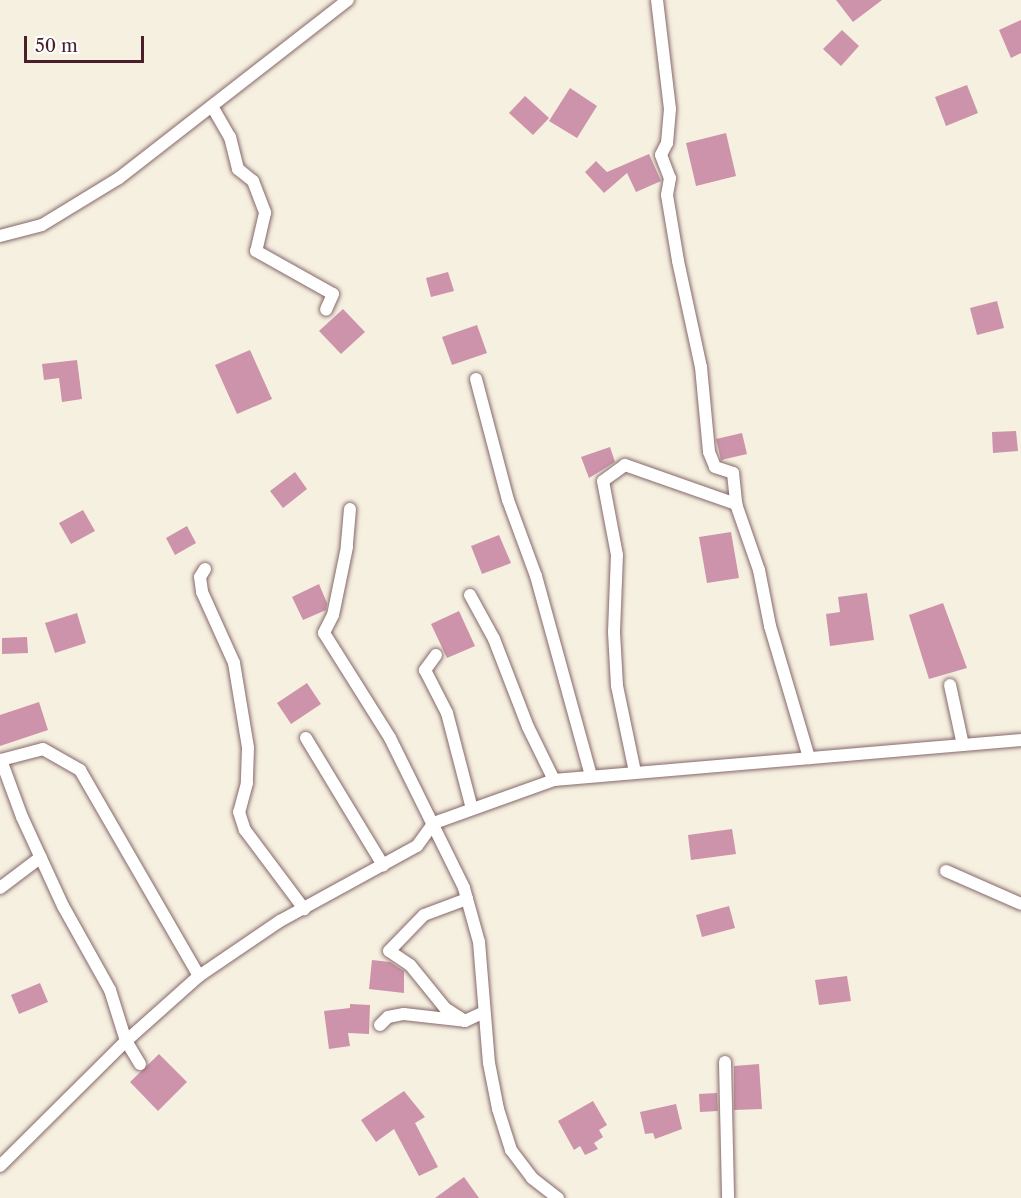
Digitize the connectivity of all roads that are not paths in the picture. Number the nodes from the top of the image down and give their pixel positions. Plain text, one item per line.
1 (348, 0) edge
2 (657, 0) edge
3 (213, 108) junction
4 (0, 236) edge
5 (326, 310) dead end
6 (477, 379) dead end
7 (736, 504) junction
8 (350, 509) dead end
9 (205, 568) dead end
10 (470, 596) dead end
11 (436, 655) dead end
12 (950, 685) dead end
13 (306, 738) dead end
14 (1021, 740) edge
15 (963, 745) junction
16 (808, 758) junction
17 (635, 772) junction
18 (591, 776) junction
19 (554, 780) junction
20 (472, 809) junction
21 (434, 823) junction
22 (41, 857) junction
23 (383, 865) junction
24 (946, 871) dead end
25 (0, 888) edge
26 (467, 899) junction
27 (1021, 904) edge
28 (304, 909) junction
29 (199, 976) junction
30 (484, 1012) junction
31 (465, 1021) junction
32 (380, 1024) dead end
33 (126, 1041) junction
34 (725, 1062) dead end
35 (140, 1064) dead end
36 (0, 1166) edge
37 (557, 1198) edge
38 (728, 1198) edge

1 - 3 street
2 - 7 street
3 - 4 street
3 - 5 street
6 - 18 street
7 - 16 street
7 - 17 street
8 - 21 street
9 - 28 street
10 - 19 street
11 - 20 street
12 - 15 street
13 - 23 street
14 - 15 street
15 - 16 street
16 - 17 street
17 - 18 street
18 - 19 street
19 - 20 street
20 - 21 street
21 - 23 street
21 - 26 street
22 - 25 street
22 - 29 street
22 - 33 street
23 - 28 street
24 - 27 street
26 - 30 street
26 - 31 street
28 - 29 street
29 - 33 street
30 - 31 street
30 - 37 street
31 - 32 street
33 - 35 street
33 - 36 street
34 - 38 street

